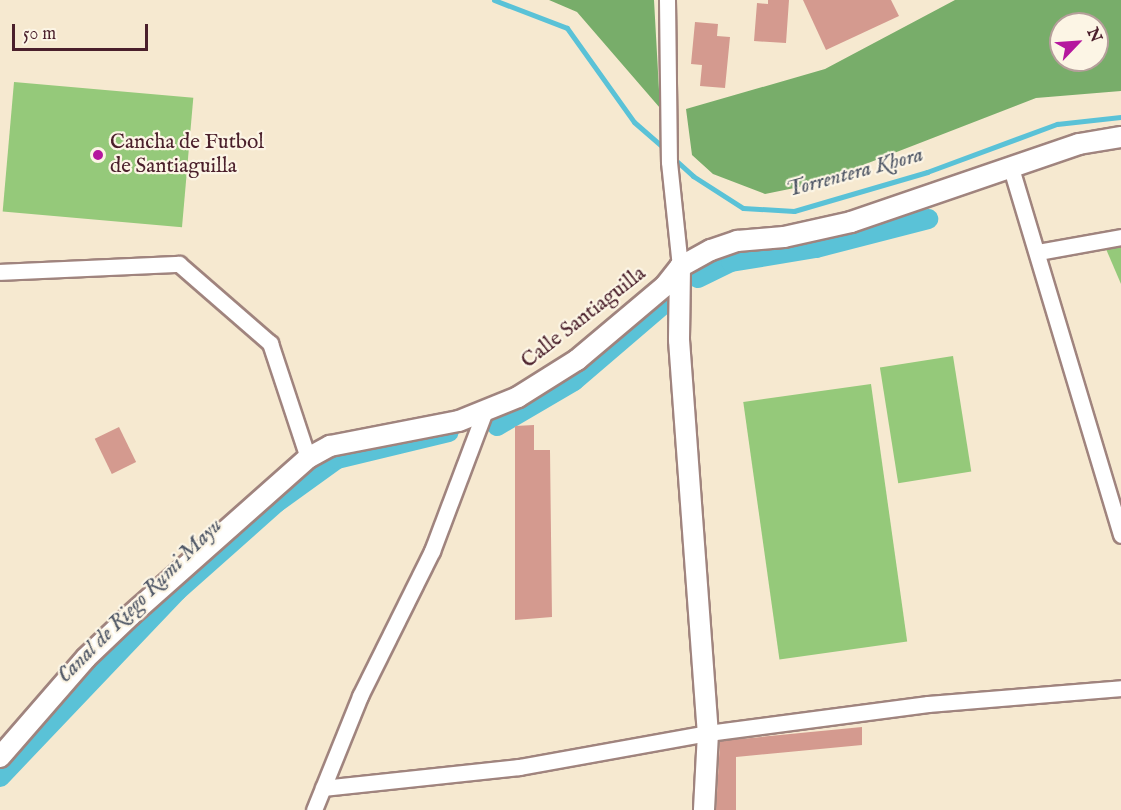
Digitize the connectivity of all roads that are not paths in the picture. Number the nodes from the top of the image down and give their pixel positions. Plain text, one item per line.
1 (667, 0) edge
2 (1121, 137) edge
3 (1011, 168) junction
4 (1121, 237) edge
5 (1038, 252) junction
6 (680, 267) junction
7 (0, 272) edge
8 (485, 411) junction
9 (308, 458) junction
10 (1115, 495) edge
11 (1121, 535) edge
12 (1121, 688) edge
13 (708, 733) junction
14 (0, 756) edge
15 (323, 788) junction
16 (314, 810) edge
17 (705, 810) edge

1 - 6 street
2 - 3 street, Calle Santiaguilla
3 - 5 street
3 - 6 street, Calle Santiaguilla
4 - 5 street
5 - 10 street
6 - 8 street, Calle Santiaguilla
6 - 13 street
7 - 9 street
8 - 9 street, Calle Santiaguilla
8 - 15 street
9 - 14 street, Calle Santiaguilla
10 - 11 street
12 - 13 street
13 - 15 street
13 - 17 street
15 - 16 street

